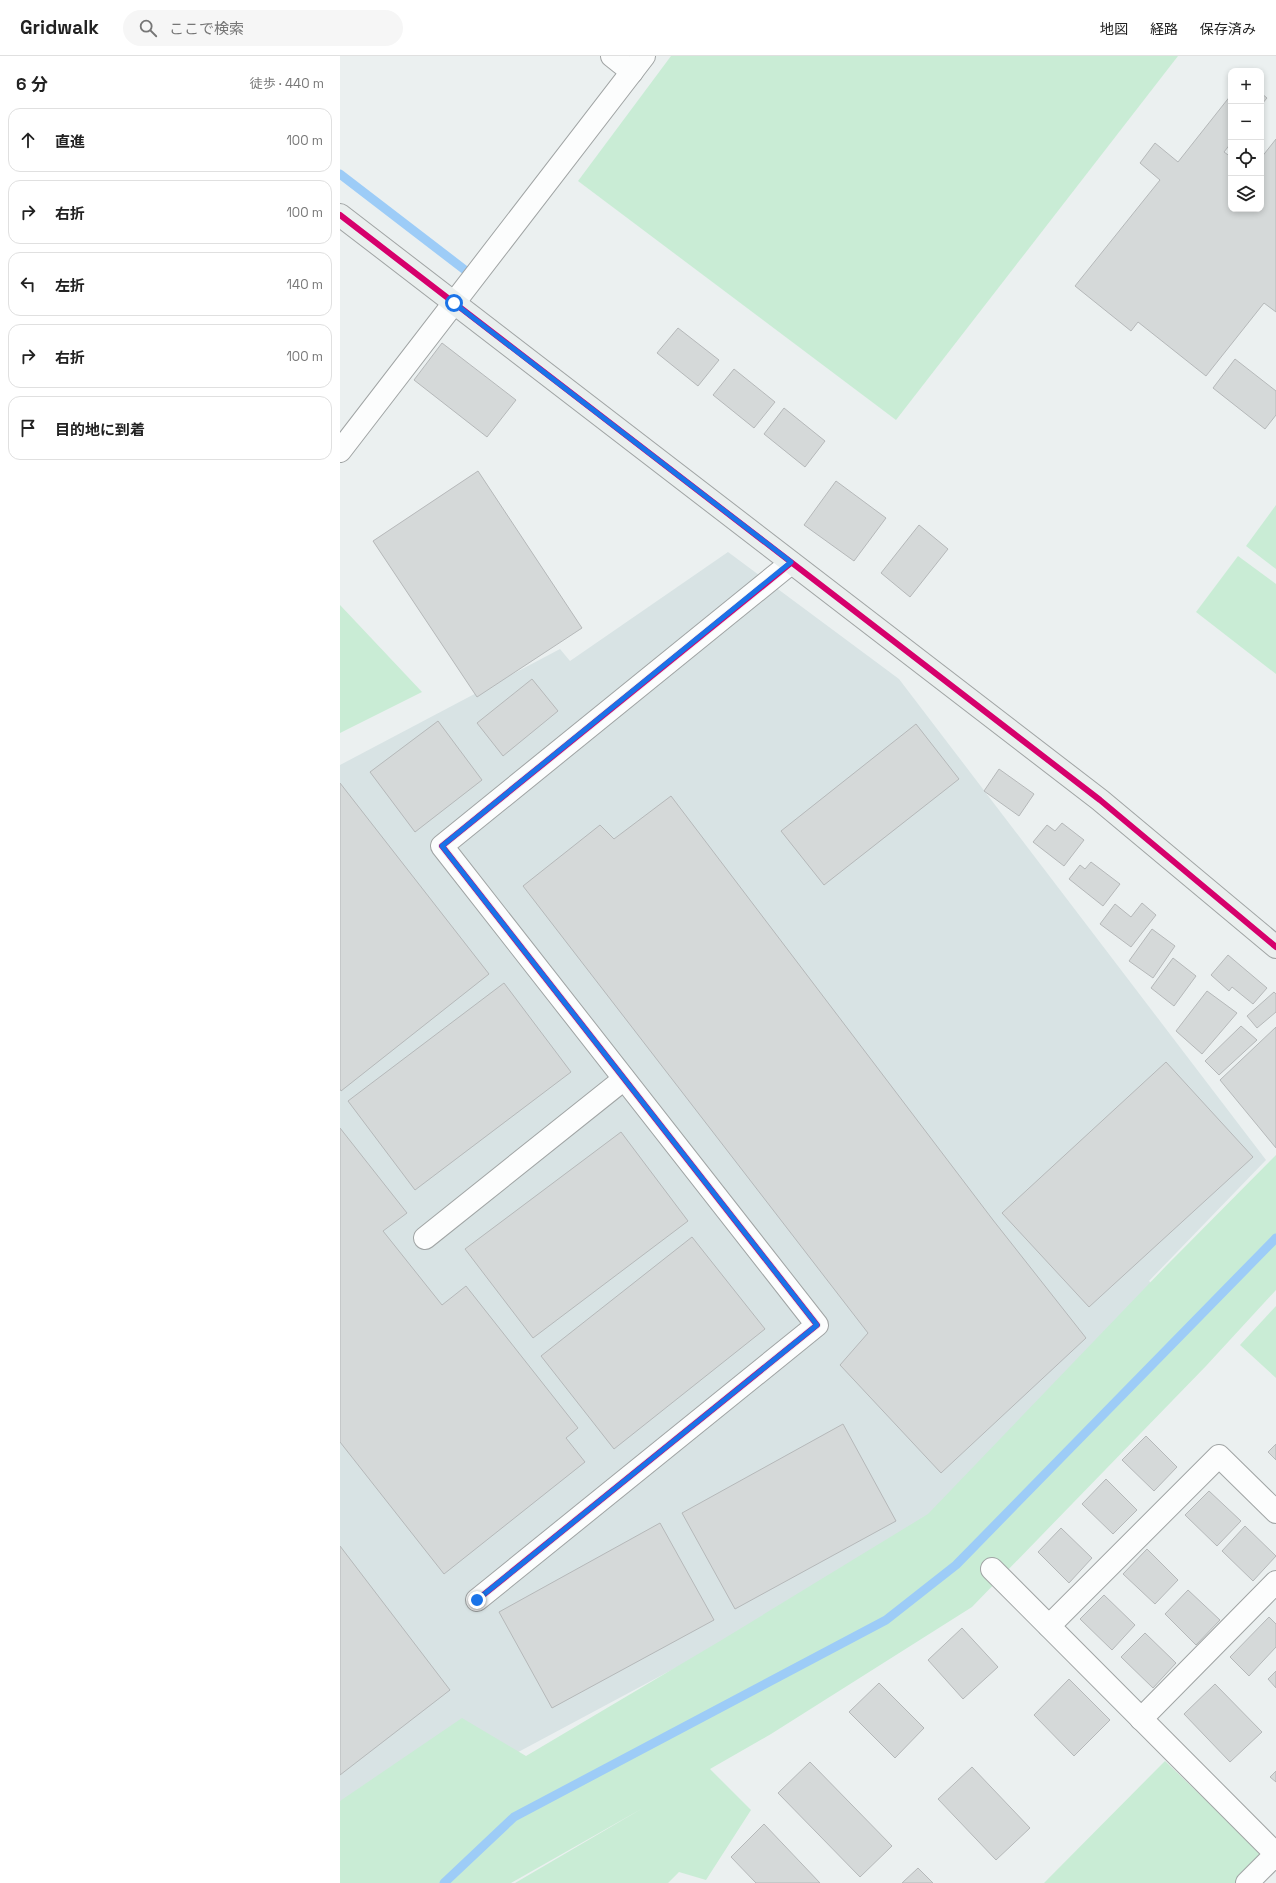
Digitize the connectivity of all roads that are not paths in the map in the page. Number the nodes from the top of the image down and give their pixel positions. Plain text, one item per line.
1 (612, 56) edge
2 (638, 64) edge
3 (340, 215) edge
4 (454, 303) junction
5 (340, 451) edge
6 (791, 562) junction
7 (1276, 947) edge
8 (624, 1079) junction
9 (425, 1238) dead end
10 (1276, 1512) edge
11 (992, 1569) dead end
12 (1276, 1582) edge
13 (477, 1600) dead end
14 (1049, 1626) junction
15 (1141, 1719) junction
16 (1276, 1854) edge
17 (1247, 1883) edge

1 - 2 street
2 - 4 street
3 - 4 street
4 - 5 street
4 - 6 street
6 - 7 street
6 - 8 street
8 - 9 street
8 - 13 street
10 - 14 street
11 - 14 street
12 - 15 street
14 - 15 street
15 - 16 street
16 - 17 street

